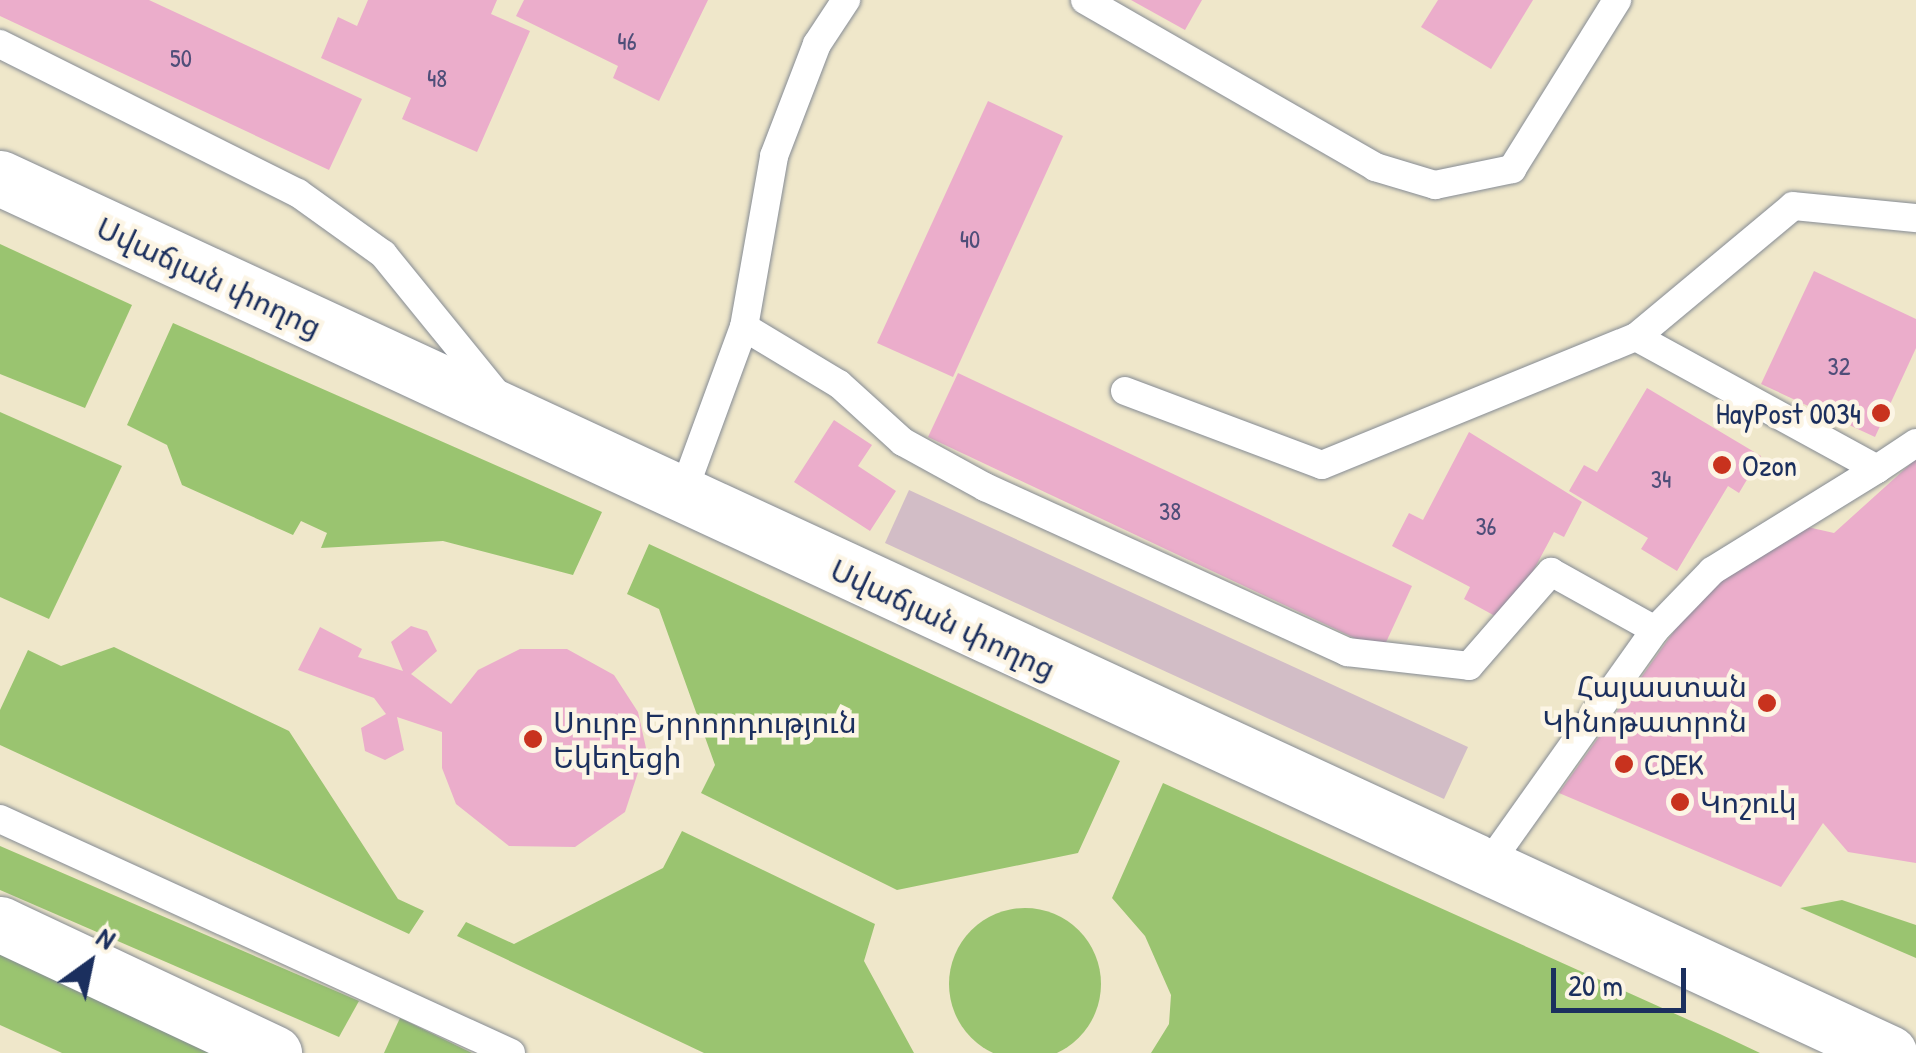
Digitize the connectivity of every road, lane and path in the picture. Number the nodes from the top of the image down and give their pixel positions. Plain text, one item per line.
1 (846, 0) edge
2 (1085, 0) edge
3 (1617, 0) edge
4 (0, 44) edge
5 (0, 178) edge
6 (1916, 218) edge
7 (744, 327) junction
8 (1636, 337) junction
9 (1125, 391) dead end
10 (514, 421) junction
11 (1916, 442) edge
12 (1876, 468) junction
13 (681, 498) junction
14 (1654, 630) junction
15 (0, 819) edge
16 (1486, 868) junction
17 (0, 924) edge
18 (274, 1053) edge
19 (511, 1053) edge
20 (1889, 1053) edge

1 - 7 lane
2 - 3 lane
4 - 10 lane
5 - 10 street, Սվաճյան փողոց
6 - 8 lane
7 - 13 lane
7 - 14 lane
8 - 9 lane
8 - 12 lane
10 - 13 street, Սվաճյան փողոց
11 - 12 lane
12 - 14 lane
13 - 16 street, Սվաճյան փողոց
14 - 16 lane
15 - 19 lane
16 - 20 street, Սվաճյան փողոց
17 - 18 street

